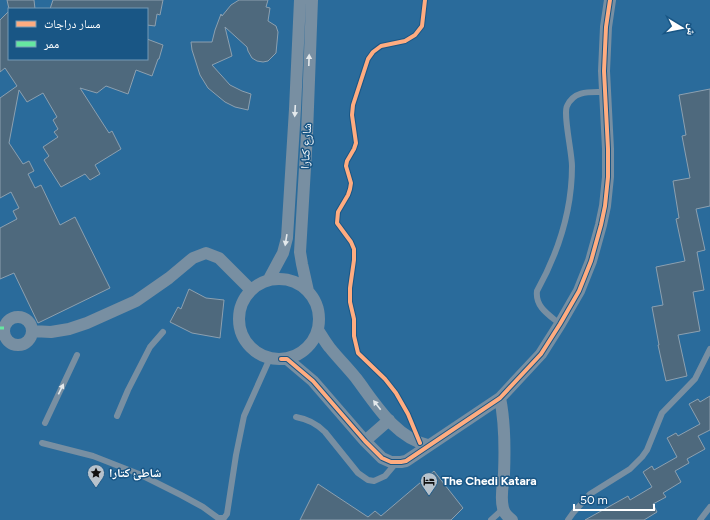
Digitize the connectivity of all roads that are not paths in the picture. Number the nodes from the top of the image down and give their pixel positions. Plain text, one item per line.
1 (300, 0) edge
2 (312, 0) edge
3 (610, 0) edge
4 (604, 92) junction
5 (269, 280) junction
6 (251, 290) junction
7 (308, 290) junction
8 (560, 324) junction
9 (2, 328) edge
10 (318, 330) junction
11 (32, 331) junction
12 (163, 332) dead end
13 (710, 349) edge
14 (77, 355) dead end
15 (275, 358) junction
16 (500, 398) junction
17 (117, 416) dead end
18 (296, 417) dead end
19 (389, 420) junction
20 (45, 423) dead end
21 (365, 441) junction
22 (42, 443) dead end
23 (428, 445) junction
24 (396, 463) junction
25 (710, 507) edge
26 (503, 509) junction
27 (491, 520) edge
28 (512, 520) edge
29 (568, 520) edge
30 (700, 520) edge

1 -> 5 street, شارع كتارا
7 -> 2 street, شارع كتارا
3 - 4 street
4 - 8 street
4 - 8 lane
5 - 6 street
5 - 7 street
6 - 11 street
6 - 15 street
7 - 10 street
8 - 16 street
9 - 11 street
9 - 11 street
10 - 15 street
19 -> 10 street
12 - 17 lane
13 - 29 lane
20 -> 14 lane
15 - 21 street
15 - 22 lane
16 - 23 street
16 - 26 street
18 - 24 lane
19 - 21 street
19 - 23 street
21 - 24 street
23 - 24 street
25 - 30 lane
26 - 27 lane
26 - 28 street

